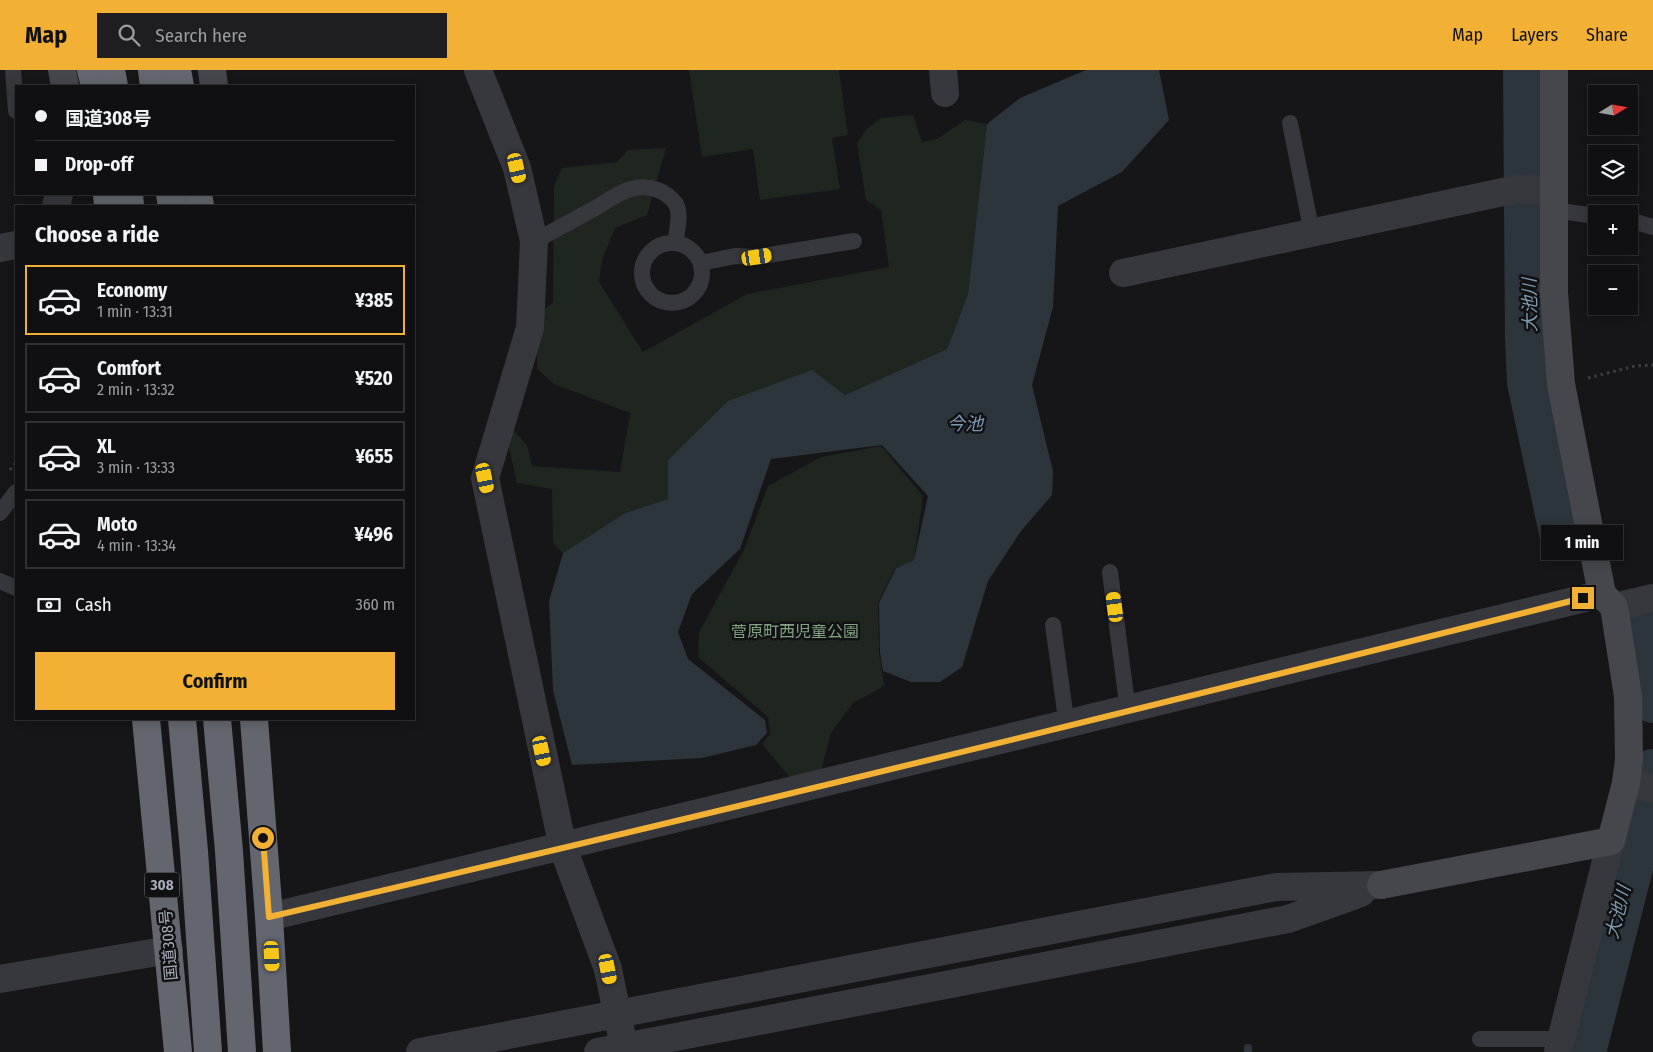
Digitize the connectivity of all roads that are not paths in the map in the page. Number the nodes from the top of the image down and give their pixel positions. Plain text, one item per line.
1 (12, 70) edge
2 (62, 70) edge
3 (91, 70) edge
4 (98, 70) edge
5 (112, 70) edge
6 (152, 70) edge
7 (177, 70) edge
8 (212, 70) edge
9 (478, 70) edge
10 (1554, 70) edge
11 (65, 85) edge
12 (96, 85) edge
13 (96, 85) edge
14 (114, 85) edge
15 (154, 85) edge
16 (180, 85) edge
17 (214, 85) edge
18 (15, 101) edge
19 (0, 110) edge
20 (15, 111) edge
21 (1290, 123) dead end
22 (1551, 196) junction
23 (1588, 212) edge
24 (1638, 223) edge
25 (1653, 227) edge
26 (1312, 233) junction
27 (534, 241) junction
28 (854, 241) dead end
29 (676, 242) junction
30 (15, 245) edge
31 (0, 248) edge
32 (701, 263) junction
33 (1123, 273) dead end
34 (15, 493) edge
35 (0, 513) edge
36 (1110, 572) dead end
37 (0, 581) edge
38 (15, 588) edge
39 (1653, 598) edge
40 (1608, 600) junction
41 (1052, 625) dead end
42 (1128, 712) junction
43 (146, 720) edge
44 (182, 720) edge
45 (217, 720) edge
46 (254, 720) edge
47 (1067, 726) junction
48 (1626, 783) junction
49 (1653, 788) edge
50 (1611, 841) junction
51 (563, 848) junction
52 (1381, 885) junction
53 (269, 917) junction
54 (169, 950) junction
55 (0, 979) edge
56 (617, 1014) junction
57 (1480, 1039) dead end
58 (1559, 1046) edge
59 (616, 1050) edge
60 (178, 1052) edge
61 (208, 1052) edge
62 (242, 1052) edge
63 (277, 1052) edge
64 (420, 1052) edge

1 - 18 lane
2 - 11 street
3 - 12 highway
4 - 13 highway
5 - 14 highway
6 - 15 highway
7 - 16 highway
8 - 17 street
9 - 27 street
10 - 22 street
19 - 20 lane
21 - 26 lane
22 - 23 lane
22 - 26 street
22 - 40 street
24 - 25 lane
26 - 33 street
27 - 29 lane
27 - 51 street
28 - 32 lane
29 - 32 lane
29 - 32 lane
30 - 31 street
34 - 35 lane
36 - 42 lane
37 - 38 lane
39 - 40 street
40 - 42 street
40 - 48 street
41 - 47 lane
42 - 47 street
43 - 54 highway, 国道308号 / 308
44 - 61 highway, 国道308号 / 308
45 - 62 highway
46 - 53 highway
47 - 51 street
48 - 49 street
48 - 50 street
50 - 52 street
50 - 58 street
51 - 53 street
51 - 56 street
52 - 56 street
52 - 59 street
53 - 63 highway
54 - 55 street
54 - 60 highway, 国道308号 / 308
56 - 59 street
56 - 64 street
57 - 58 lane

